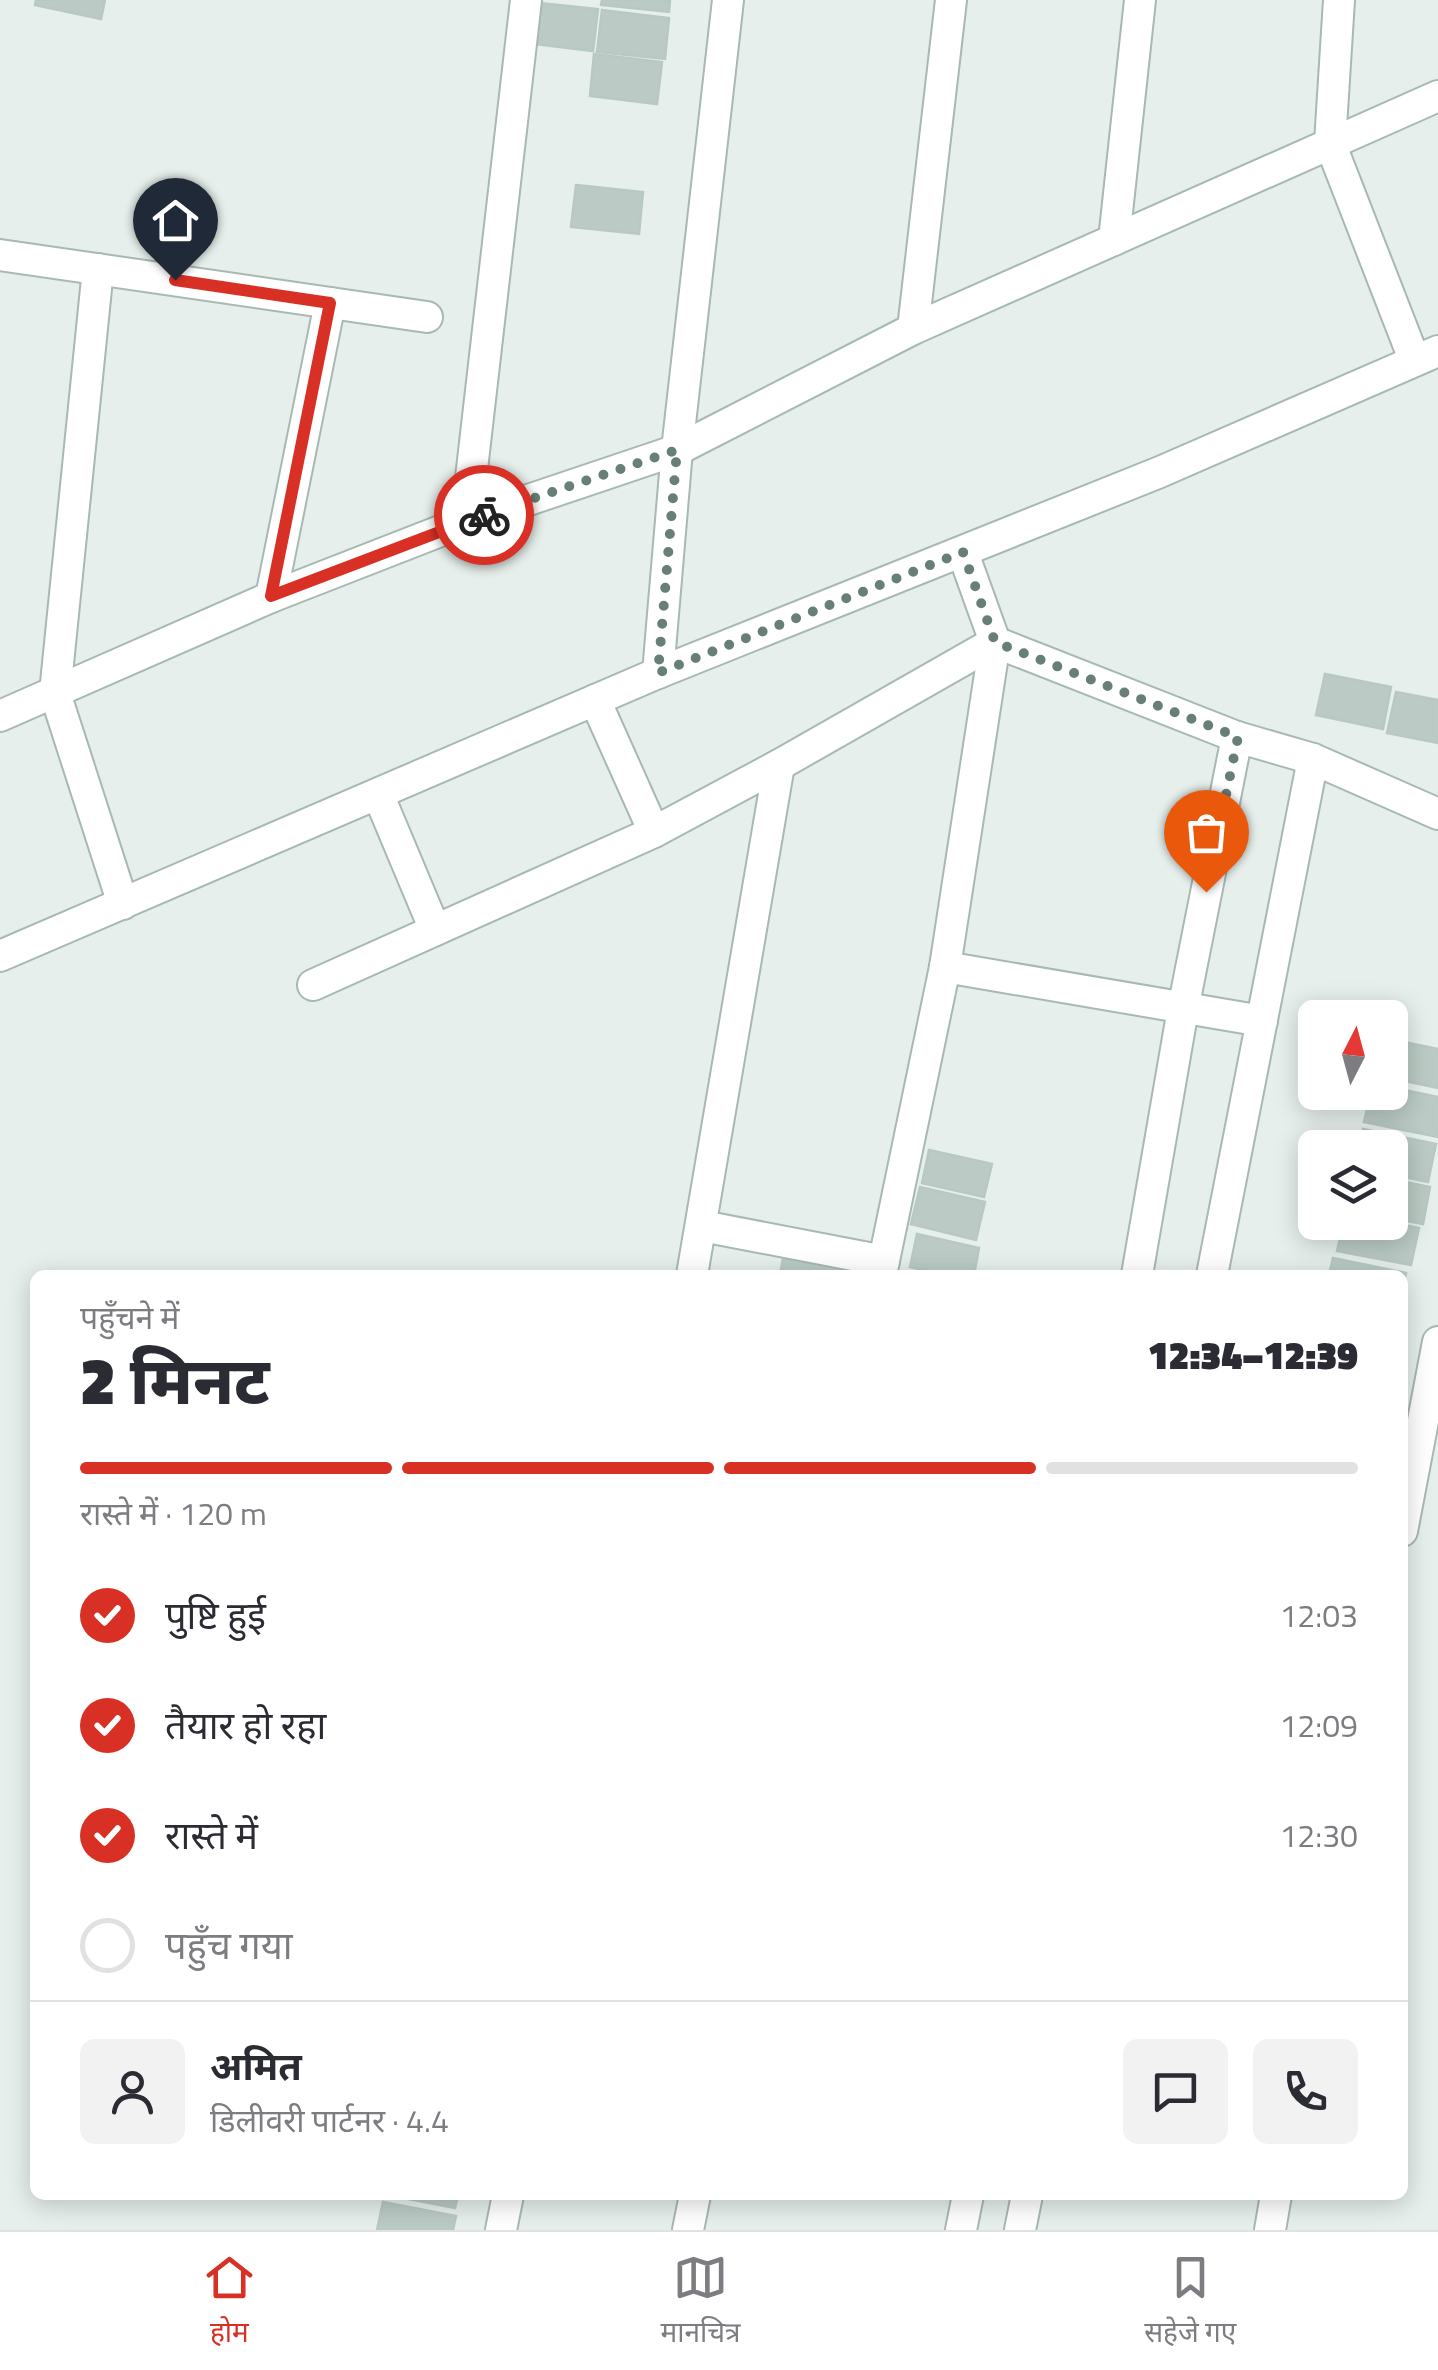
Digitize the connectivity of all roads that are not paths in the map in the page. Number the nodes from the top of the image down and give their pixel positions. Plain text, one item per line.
1 (526, 0) edge
2 (728, 0) edge
3 (951, 0) edge
4 (1140, 0) edge
5 (1340, 0) edge
6 (1438, 96) edge
7 (1330, 143) junction
8 (1114, 240) junction
9 (0, 255) edge
10 (98, 269) junction
11 (330, 303) junction
12 (427, 317) dead end
13 (913, 328) junction
14 (1426, 355) edge
15 (677, 450) junction
16 (466, 522) junction
17 (968, 564) junction
18 (271, 596) junction
19 (995, 642) junction
20 (658, 673) junction
21 (55, 693) junction
22 (595, 700) junction
23 (0, 716) edge
24 (1238, 737) junction
25 (1313, 759) junction
26 (779, 766) junction
27 (378, 794) junction
28 (1438, 814) edge
29 (654, 832) junction
30 (123, 904) junction
31 (435, 930) junction
32 (0, 956) edge
33 (945, 967) junction
34 (312, 985) dead end
35 (1182, 1008) junction
36 (1262, 1022) junction
37 (702, 1226) junction
38 (883, 1268) edge
39 (693, 1270) edge
40 (1138, 1270) edge
41 (1213, 1270) edge
42 (1438, 1342) edge
43 (1408, 1500) edge
44 (507, 2200) edge
45 (694, 2200) edge
46 (967, 2200) edge
47 (1026, 2200) edge
48 (1275, 2200) edge
49 (501, 2230) edge
50 (688, 2230) edge
51 (960, 2230) edge
52 (1020, 2230) edge
53 (1270, 2230) edge

1 - 16 street
2 - 15 street
3 - 13 street
4 - 8 street
5 - 7 street
6 - 7 street
7 - 8 street
7 - 14 street
8 - 13 street
9 - 10 street
10 - 11 street
10 - 21 street
11 - 12 street
11 - 18 street
13 - 15 street
14 - 17 street
15 - 16 street
15 - 20 street
16 - 18 street
17 - 19 street
17 - 20 street
18 - 21 street
19 - 24 street
19 - 26 street
19 - 33 street
20 - 22 street
21 - 23 street
21 - 30 street
22 - 27 street
22 - 29 street
24 - 25 street
24 - 35 street
25 - 28 street
25 - 36 street
26 - 29 street
26 - 37 street
27 - 30 street
27 - 31 street
29 - 31 street
30 - 32 street
31 - 34 street
33 - 35 street
33 - 38 street
35 - 36 street
35 - 40 street
36 - 41 street
37 - 38 street
37 - 39 street
42 - 43 street
44 - 49 street
45 - 50 street
46 - 51 street
47 - 52 street
48 - 53 street

